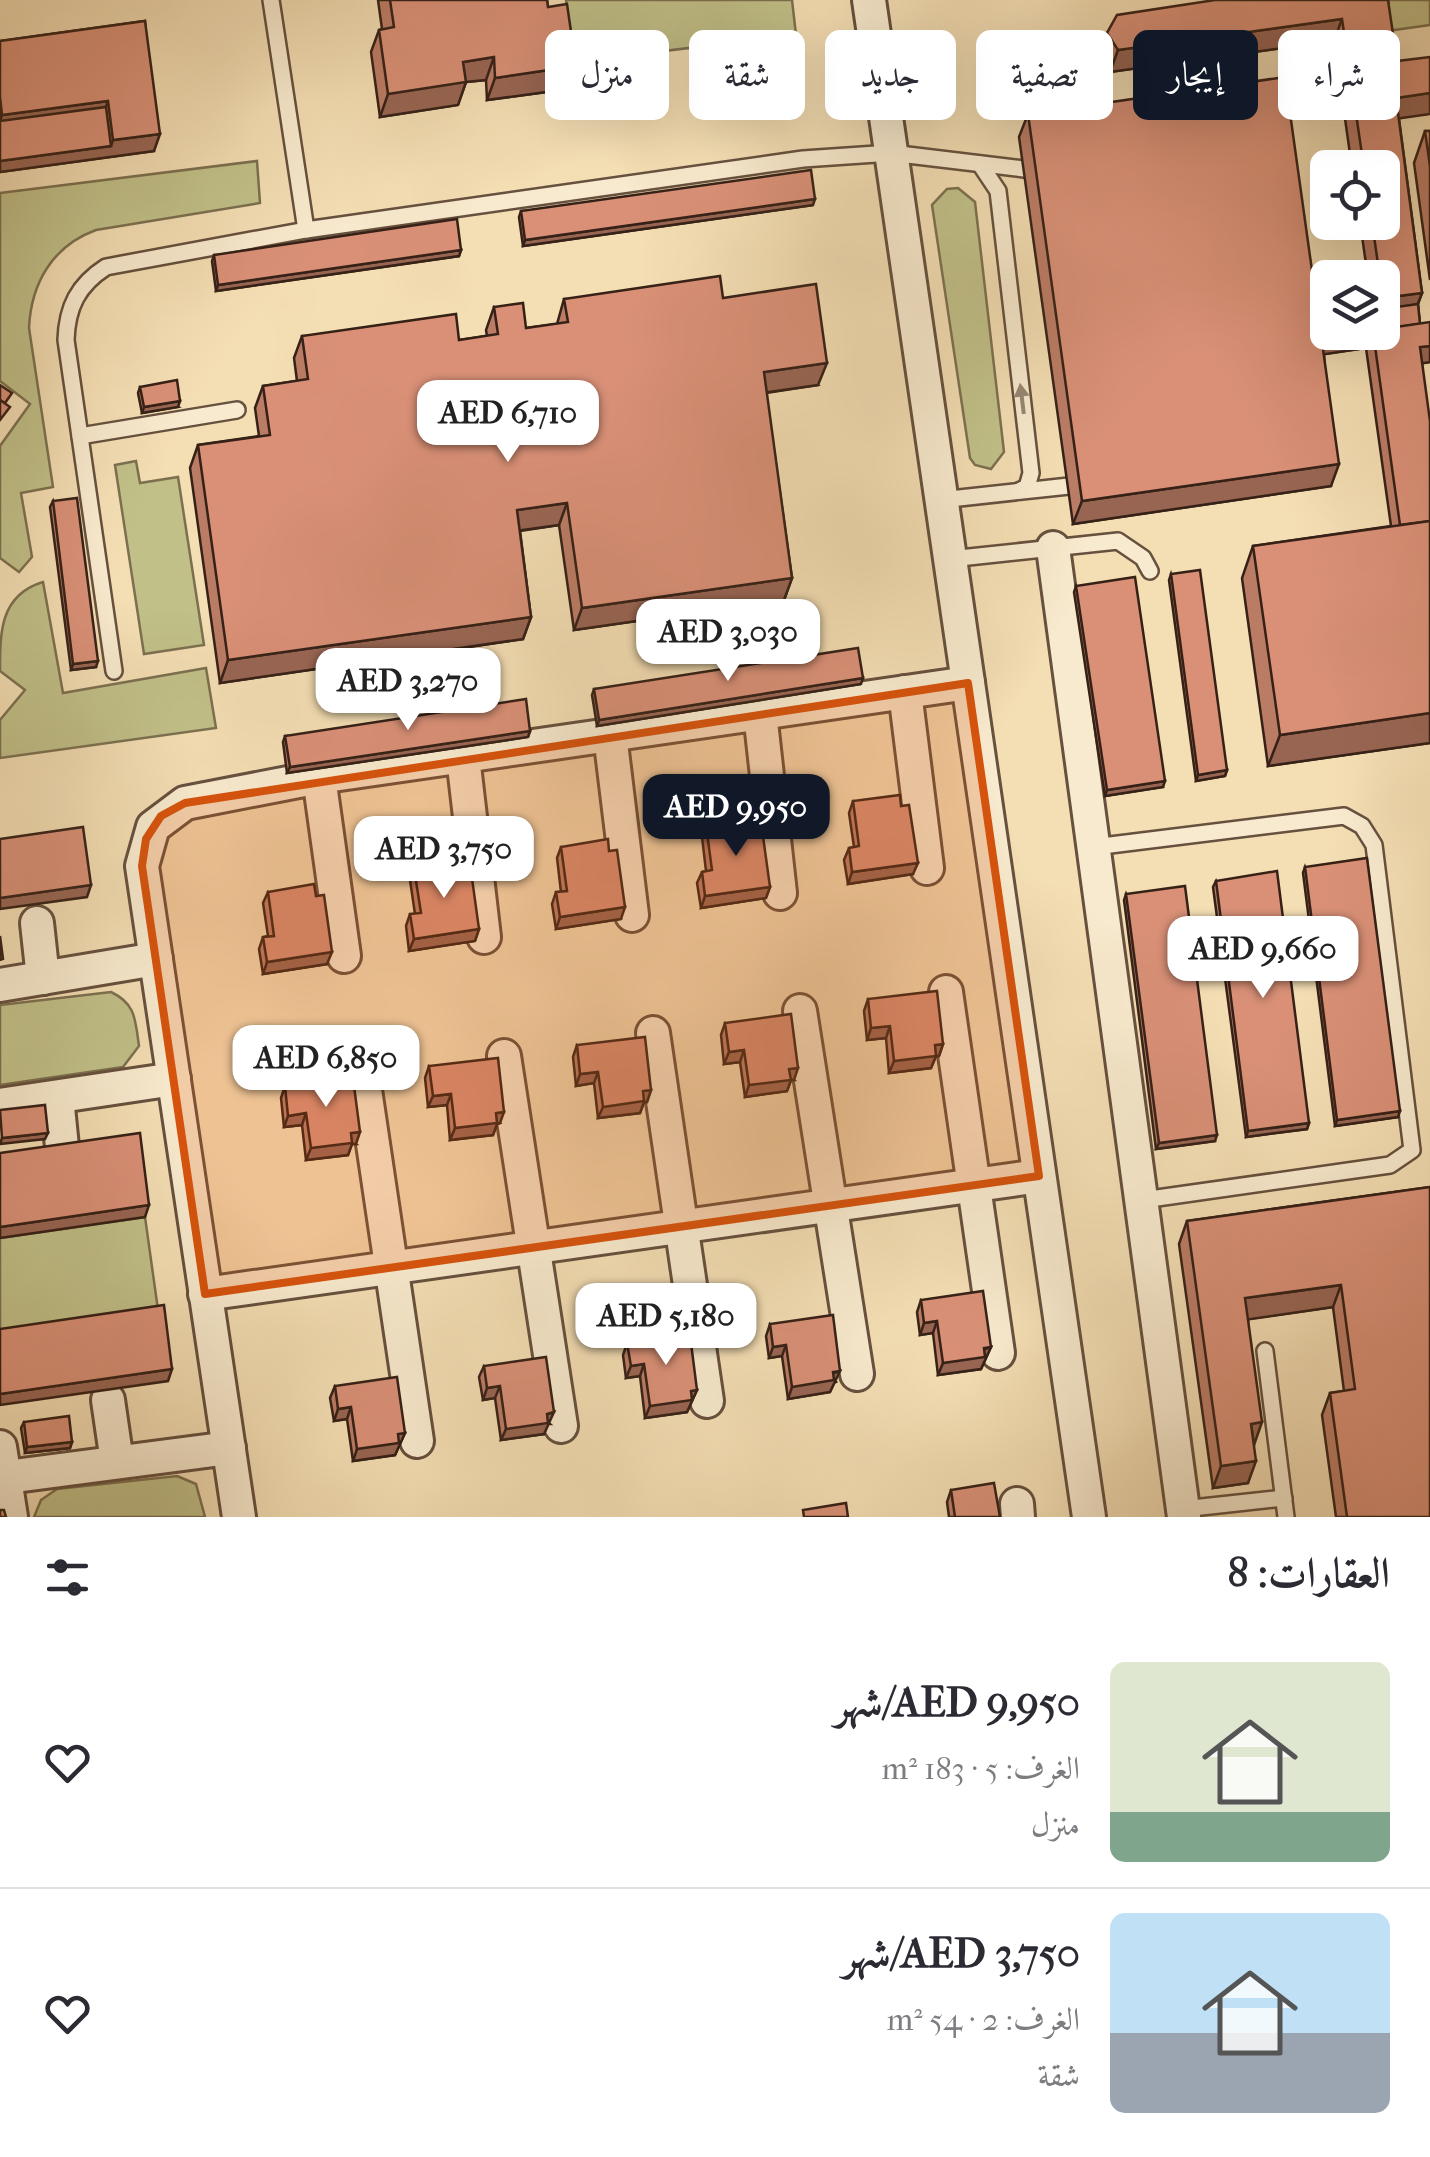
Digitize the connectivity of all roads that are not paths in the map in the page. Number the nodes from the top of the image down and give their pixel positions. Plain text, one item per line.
1 (271, 0) edge
2 (869, 0) edge
3 (891, 154) junction
4 (980, 164) junction
5 (1024, 169) dead end
6 (306, 230) junction
7 (237, 410) dead end
8 (80, 436) junction
9 (1070, 486) dead end
10 (1019, 491) junction
11 (941, 500) junction
12 (1053, 548) junction
13 (950, 560) junction
14 (1150, 571) dead end
15 (114, 670) dead end
16 (968, 683) junction
17 (905, 692) junction
18 (760, 713) junction
19 (610, 735) junction
20 (463, 757) junction
21 (319, 777) junction
22 (1094, 847) junction
23 (926, 868) dead end
24 (780, 893) dead end
25 (632, 915) dead end
26 (36, 922) dead end
27 (484, 937) dead end
28 (344, 956) dead end
29 (156, 959) junction
30 (43, 978) junction
31 (0, 985) edge
32 (946, 992) dead end
33 (800, 1010) dead end
34 (653, 1032) dead end
35 (504, 1056) dead end
36 (174, 1079) junction
37 (364, 1083) dead end
38 (57, 1096) junction
39 (0, 1105) edge
40 (62, 1146) edge
41 (1040, 1176) junction
42 (974, 1186) junction
43 (1143, 1200) junction
44 (831, 1206) junction
45 (682, 1227) junction
46 (534, 1248) junction
47 (391, 1268) junction
48 (205, 1294) junction
49 (1265, 1351) dead end
50 (998, 1353) dead end
51 (856, 1374) dead end
52 (108, 1400) dead end
53 (707, 1401) dead end
54 (561, 1426) dead end
55 (417, 1442) dead end
56 (229, 1448) junction
57 (117, 1462) junction
58 (2, 1467) edge
59 (1284, 1498) junction
60 (1184, 1513) edge
61 (11, 1517) edge
62 (238, 1517) edge
63 (1089, 1517) edge
64 (1286, 1517) edge

1 - 6 lane
2 - 3 street
3 - 4 lane
3 - 6 lane
3 - 11 street
4 - 5 lane
10 -> 4 lane
6 - 8 lane
7 - 8 lane
8 - 15 lane
9 - 10 lane
10 - 11 lane
11 - 13 street
12 - 13 lane
12 - 14 lane
12 - 22 street
13 - 16 street
16 - 17 street
16 - 41 street
17 - 18 street
17 - 23 street
18 - 19 street
18 - 24 street
19 - 20 street
19 - 25 street
20 - 21 street
20 - 27 street
21 - 28 street
21 - 29 street
22 - 43 street
22 - 43 lane
26 - 30 street
29 - 30 street
29 - 36 street
30 - 31 street
32 - 42 street
33 - 44 street
34 - 45 street
35 - 46 street
36 - 38 street
36 - 48 street
37 - 47 street
38 - 39 street
38 - 40 street
41 - 42 street
41 - 63 street
42 - 44 street
42 - 50 street
43 - 60 street
44 - 45 street
44 - 51 street
45 - 46 street
45 - 53 street
46 - 47 street
46 - 54 street
47 - 48 street
47 - 55 street
48 - 56 street
49 - 59 lane
52 - 57 street
56 - 57 street
56 - 62 street
57 - 58 street
58 - 61 street
59 - 60 lane
59 - 64 lane

